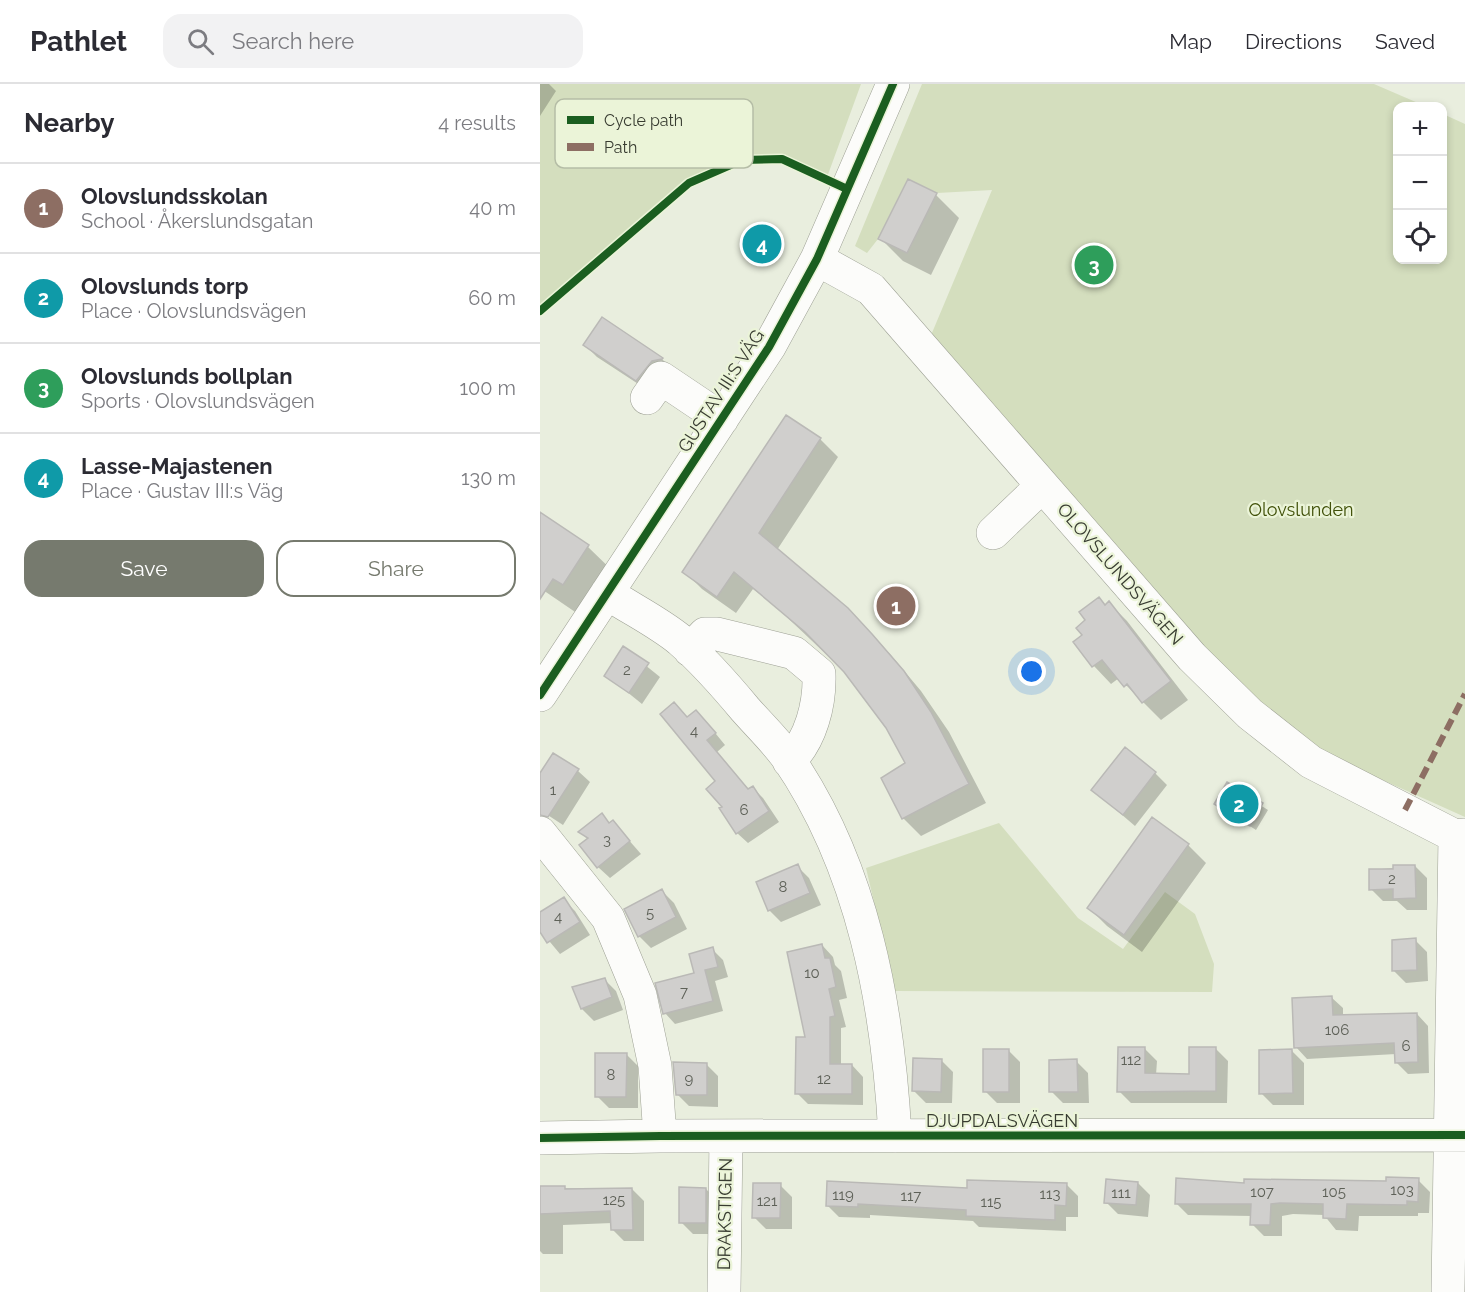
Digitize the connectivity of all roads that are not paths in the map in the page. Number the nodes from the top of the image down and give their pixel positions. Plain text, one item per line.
1 (893, 84) edge
2 (817, 259) junction
3 (647, 398) dead end
4 (722, 419) junction
5 (1042, 486) junction
6 (993, 533) dead end
7 (607, 594) junction
8 (690, 650) junction
9 (540, 695) edge
10 (789, 761) junction
11 (540, 833) edge
12 (1460, 835) edge
13 (1458, 1135) edge
14 (660, 1136) junction
15 (895, 1136) junction
16 (726, 1137) junction
17 (540, 1138) edge
18 (1448, 1290) dead end
19 (724, 1292) edge

1 - 2 street, GUSTAV III:S VÄG
2 - 4 street, GUSTAV III:S VÄG
2 - 5 street, OLOVSLUNDSVÄGEN
3 - 4 street
4 - 7 street, GUSTAV III:S VÄG
5 - 6 street
5 - 12 street, OLOVSLUNDSVÄGEN
7 - 8 street
7 - 9 street, GUSTAV III:S VÄG
8 - 10 street
8 - 10 street
10 - 15 street
11 - 14 street
12 - 13 street
13 - 15 street, DJUPDALSVÄGEN
13 - 18 street
14 - 16 street, DJUPDALSVÄGEN
14 - 17 street, DJUPDALSVÄGEN
15 - 16 street, DJUPDALSVÄGEN
16 - 19 street, DRAKSTIGEN

